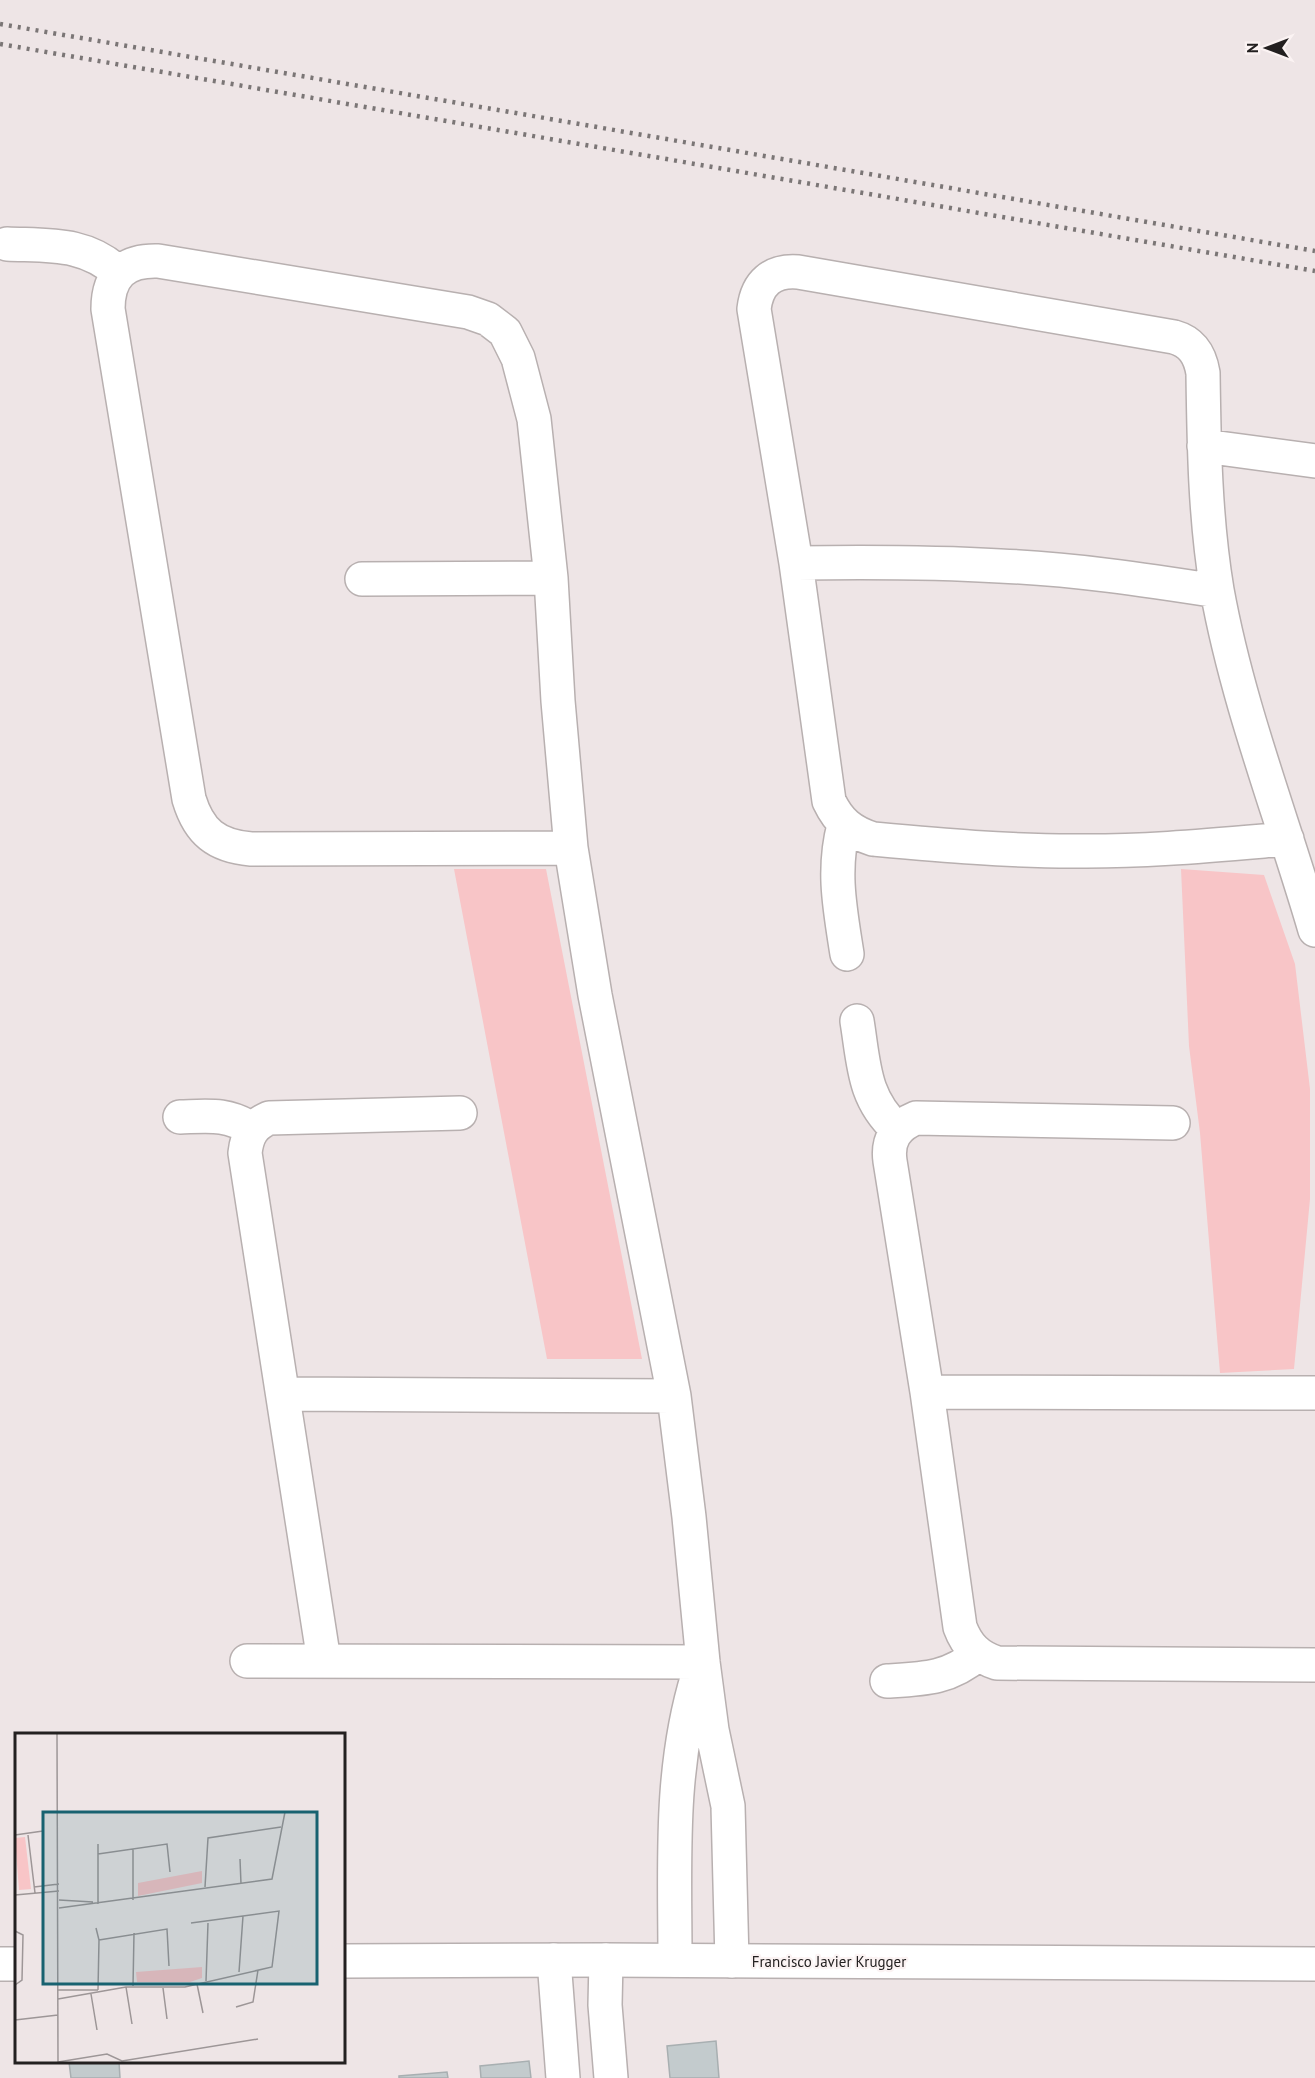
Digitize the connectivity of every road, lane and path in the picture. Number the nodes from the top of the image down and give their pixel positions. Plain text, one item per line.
1 (7, 244) dead end
2 (119, 273) junction
3 (1204, 446) junction
4 (1315, 461) edge
5 (795, 562) junction
6 (551, 578) junction
7 (362, 579) dead end
8 (1217, 591) junction
9 (844, 825) junction
10 (1287, 839) junction
11 (571, 848) junction
12 (1313, 914) edge
13 (847, 954) dead end
14 (857, 1021) dead end
15 (460, 1113) dead end
16 (180, 1117) dead end
17 (1173, 1123) dead end
18 (252, 1129) junction
19 (897, 1129) junction
20 (927, 1392) junction
21 (1315, 1393) edge
22 (283, 1394) junction
23 (674, 1396) junction
24 (978, 1654) junction
25 (247, 1661) dead end
26 (324, 1661) junction
27 (703, 1662) junction
28 (1315, 1665) edge
29 (887, 1681) dead end
30 (555, 1960) junction
31 (606, 1960) junction
32 (675, 1960) junction
33 (345, 1961) edge
34 (732, 1961) junction
35 (1315, 1964) edge
36 (563, 2078) edge
37 (611, 2078) edge

1 - 2 street
2 - 6 street
2 - 11 street
3 - 4 street
3 - 5 street
3 - 8 street
5 - 8 street
5 - 9 street
6 - 7 street
6 - 11 street
8 - 10 street
9 - 10 street
9 - 13 street
10 - 12 street
11 - 23 street
14 - 19 street
15 - 18 street
16 - 18 street
17 - 19 street
18 - 22 street
19 - 20 street
20 - 21 street
20 - 24 street
22 - 23 street
22 - 26 street
23 - 27 street
24 - 28 street
24 - 29 street
25 - 26 street
26 - 27 street
27 - 32 street
27 - 34 street
30 - 31 street, Francisco Javier Krugger
30 - 33 street, Francisco Javier Krugger
30 - 36 street
31 - 32 street, Francisco Javier Krugger
31 - 37 street
32 - 34 street, Francisco Javier Krugger
34 - 35 street, Francisco Javier Krugger

